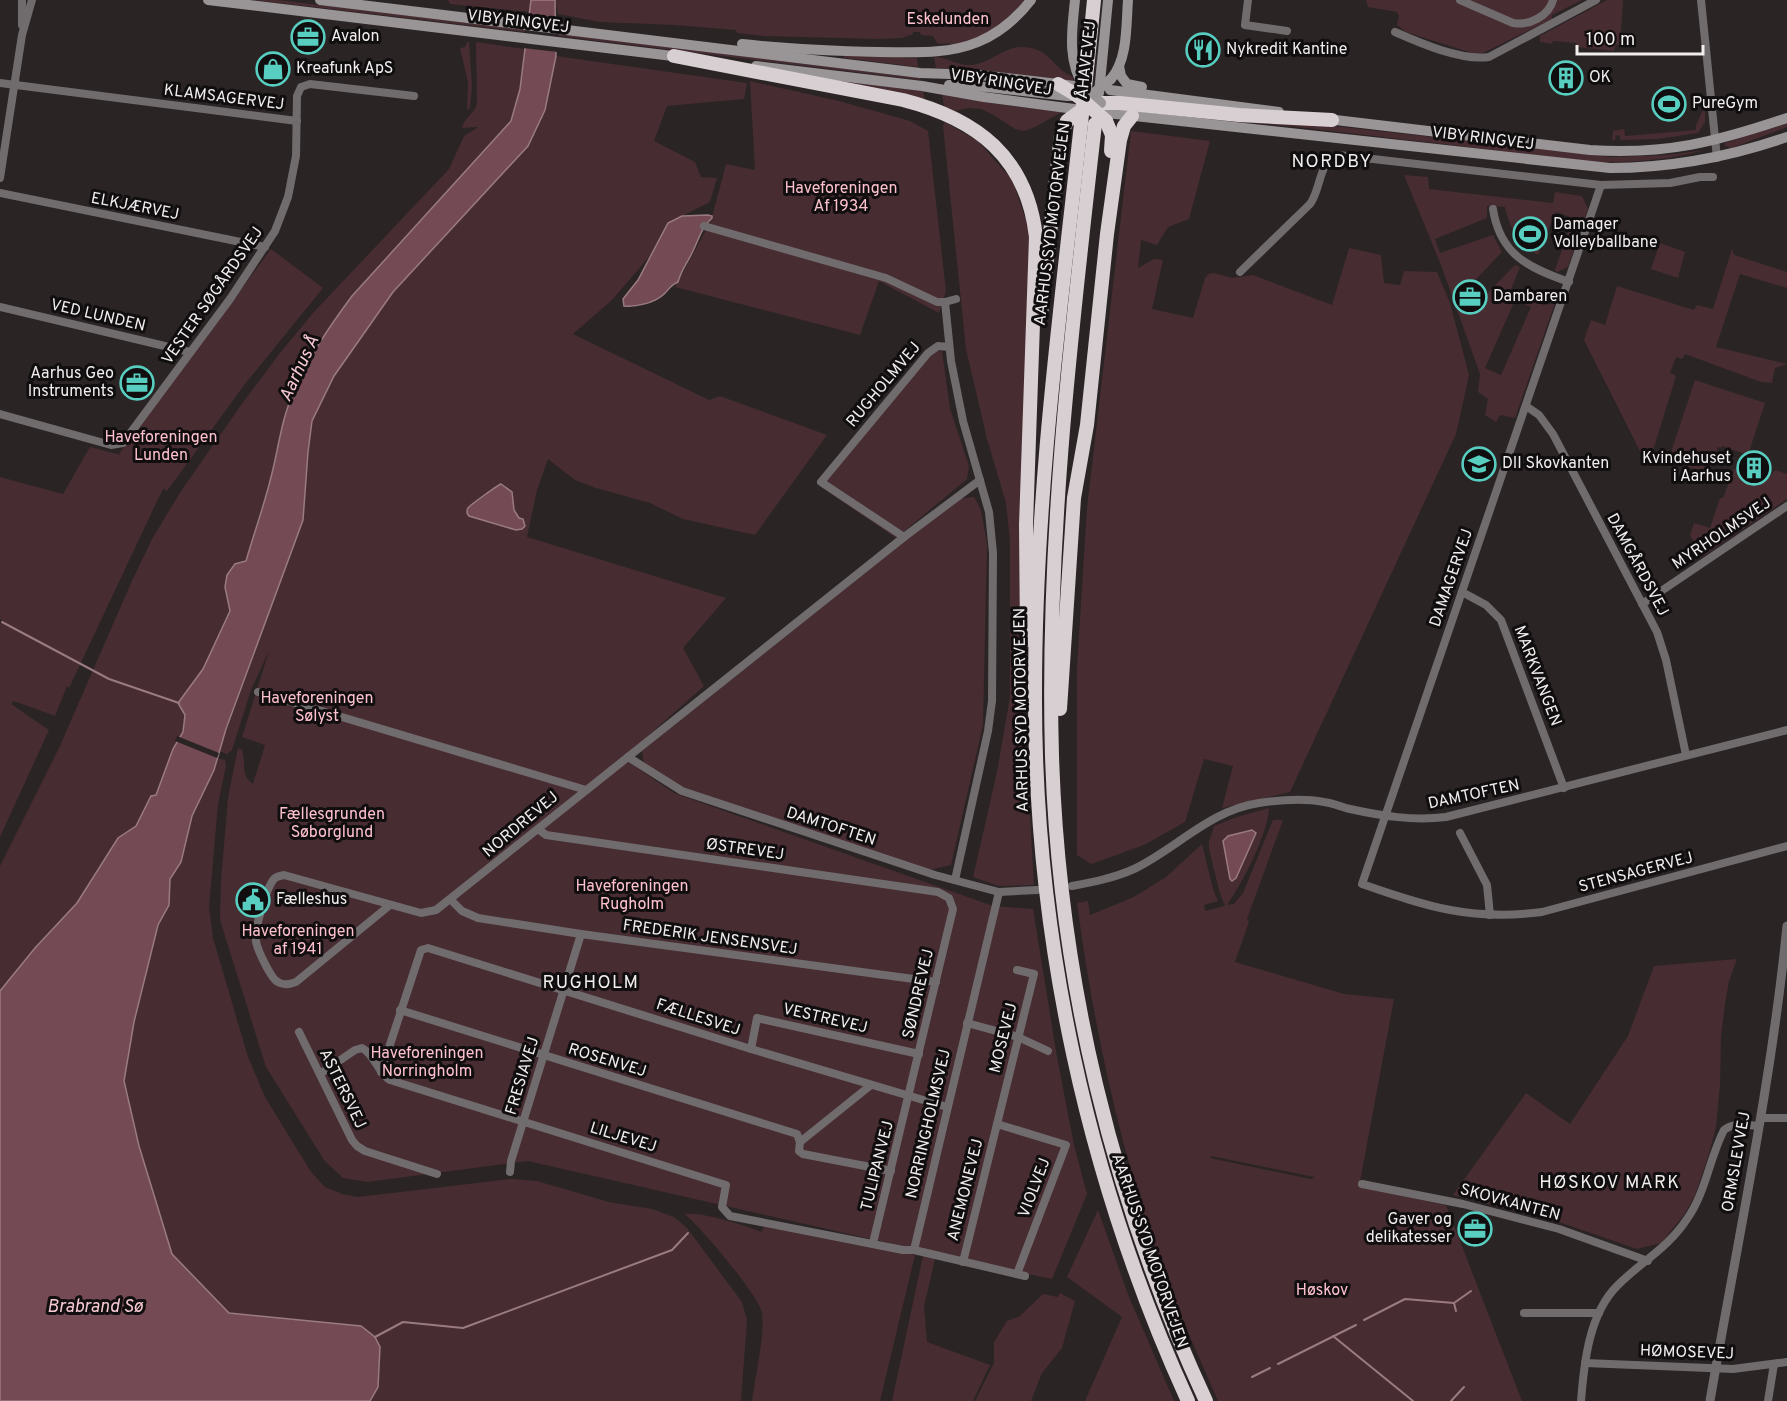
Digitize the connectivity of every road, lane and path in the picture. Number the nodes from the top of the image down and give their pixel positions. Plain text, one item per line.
1 (22, 0) edge
2 (32, 0) edge
3 (208, 0) edge
4 (320, 0) edge
5 (1031, 0) edge
6 (1075, 0) edge
7 (1094, 0) edge
8 (1108, 0) edge
9 (1128, 0) edge
10 (1135, 0) edge
11 (1248, 0) edge
12 (1460, 0) edge
13 (1553, 0) edge
14 (1596, 0) edge
15 (1701, 0) edge
16 (1126, 27) junction
17 (1287, 31) dead end
18 (1395, 32) dead end
19 (22, 35) junction
20 (610, 35) junction
21 (674, 56) junction
22 (1119, 66) junction
23 (940, 82) junction
24 (0, 83) edge
25 (1058, 84) joint
26 (14, 85) junction
27 (414, 96) dead end
28 (1160, 96) junction
29 (1093, 102) junction
30 (1132, 116) junction
31 (1787, 118) edge
32 (1332, 120) junction
33 (297, 121) junction
34 (1787, 135) edge
35 (1714, 141) junction
36 (1717, 158) junction
37 (1713, 177) dead end
38 (0, 178) edge
39 (1601, 185) junction
40 (0, 193) edge
41 (1493, 209) dead end
42 (704, 226) dead end
43 (1107, 234) junction
44 (265, 247) junction
45 (1240, 272) dead end
46 (1569, 282) junction
47 (956, 299) dead end
48 (945, 302) junction
49 (0, 307) edge
50 (949, 347) junction
51 (190, 352) junction
52 (1526, 406) junction
53 (0, 414) edge
54 (1028, 462) junction
55 (980, 480) junction
56 (1787, 506) edge
57 (904, 537) junction
58 (1462, 592) junction
59 (1642, 604) junction
60 (258, 692) dead end
61 (1787, 730) edge
62 (1686, 755) junction
63 (628, 757) junction
64 (1564, 788) junction
65 (586, 790) junction
66 (1385, 816) junction
67 (538, 829) junction
68 (1057, 831) junction
69 (1041, 833) junction
70 (1460, 833) dead end
71 (1787, 846) edge
72 (955, 880) junction
73 (1362, 884) joint
74 (1072, 886) dead end
75 (1036, 890) dead end
76 (999, 892) junction
77 (949, 898) joint
78 (451, 900) junction
79 (390, 905) junction
80 (1490, 915) junction
81 (1787, 926) edge
82 (581, 934) junction
83 (1017, 970) dead end
84 (936, 982) junction
85 (565, 989) junction
86 (400, 1011) junction
87 (967, 1023) junction
88 (299, 1032) dead end
89 (1018, 1037) junction
90 (751, 1049) junction
91 (1048, 1051) dead end
92 (919, 1054) junction
93 (544, 1055) junction
94 (381, 1072) junction
95 (320, 1074) junction
96 (871, 1085) junction
97 (909, 1096) junction
98 (947, 1107) junction
99 (1787, 1118) edge
100 (524, 1121) junction
101 (1760, 1122) junction
102 (997, 1124) junction
103 (800, 1142) junction
104 (510, 1172) dead end
105 (891, 1172) junction
106 (437, 1174) dead end
107 (1362, 1184) dead end
108 (873, 1243) junction
109 (914, 1250) junction
110 (1648, 1260) junction
111 (963, 1262) junction
112 (1524, 1313) dead end
113 (1599, 1313) junction
114 (1787, 1362) edge
115 (1585, 1363) junction
116 (1774, 1364) junction
117 (1715, 1368) junction
118 (1188, 1401) edge
119 (1206, 1401) edge
120 (1581, 1401) edge
121 (1710, 1401) edge
122 (1768, 1401) edge

1 - 19 street
2 - 19 street
3 - 21 main road, VIBY RINGVEJ
4 - 20 main road, VIBY RINGVEJ
5 - 20 main road
6 - 29 main road
7 - 69 highway, AARHUS SYD MOTORVEJEN
8 - 29 main road, ÅHAVEVEJ
9 - 16 main road
10 - 16 main road
11 - 17 street
12 - 13 street
14 - 18 street
15 - 35 street
16 - 22 main road
19 - 26 street
20 - 23 main road, VIBY RINGVEJ
21 - 23 main road, VIBY RINGVEJ
21 - 54 highway
22 - 28 main road
22 - 29 main road
23 - 25 main road, VIBY RINGVEJ
23 - 29 main road, VIBY RINGVEJ
24 - 26 street, KLAMSAGERVEJ
25 - 29 highway
26 - 33 street, KLAMSAGERVEJ
26 - 38 street
27 - 33 street, KLAMSAGERVEJ
28 - 29 main road, VIBY RINGVEJ
28 - 32 main road, VIBY RINGVEJ
29 - 30 main road, VIBY RINGVEJ
29 - 32 highway
29 - 43 highway
29 - 54 highway
29 - 68 highway, AARHUS SYD MOTORVEJEN
30 - 36 main road, VIBY RINGVEJ
30 - 43 highway
31 - 35 main road, VIBY RINGVEJ
32 - 35 main road, VIBY RINGVEJ
33 - 44 street, VESTER SØGÅRDSVEJ
34 - 36 main road, VIBY RINGVEJ
35 - 36 street
37 - 39 street
39 - 45 street
39 - 46 street, DAMAGERVEJ
40 - 44 street, ELKJÆRVEJ
41 - 46 street
42 - 48 street
43 - 68 highway
44 - 51 street, VESTER SØGÅRDSVEJ
46 - 52 street, DAMAGERVEJ
47 - 48 street
48 - 50 street
49 - 51 street, VED LUNDEN
50 - 55 street, RUGHOLMVEJ
50 - 57 street, RUGHOLMVEJ
51 - 53 street, VESTER SØGÅRDSVEJ
52 - 58 street, DAMAGERVEJ
52 - 59 street, DAMGÅRDSVEJ
54 - 69 highway
55 - 57 street
55 - 72 street, RUGHOLMVEJ
56 - 59 street, MYRHOLMSVEJ
57 - 63 street
58 - 64 street, MARKVANGEN
58 - 66 street, DAMAGERVEJ
59 - 62 street, DAMGÅRDSVEJ
60 - 65 street
61 - 62 street, DAMTOFTEN
62 - 64 street, DAMTOFTEN
63 - 65 street, NORDREVEJ
63 - 72 street, DAMTOFTEN
64 - 66 street, DAMTOFTEN
65 - 67 street, NORDREVEJ
66 - 73 street, DAMAGERVEJ
66 - 74 street, DAMTOFTEN
67 - 77 street, ØSTREVEJ
67 - 78 street, NORDREVEJ
68 - 119 highway, AARHUS SYD MOTORVEJEN
69 - 118 highway, AARHUS SYD MOTORVEJEN
70 - 80 street
71 - 80 street, STENSAGERVEJ
72 - 76 street, DAMTOFTEN
73 - 80 street, STENSAGERVEJ
75 - 76 street, DAMTOFTEN
76 - 87 street, NORRINGHOLMSVEJ
77 - 84 street, SØNDREVEJ
78 - 79 street, NORDREVEJ
78 - 82 street, FREDERIK JENSENSVEJ
79 - 79 street
81 - 101 street, ORMSLEVVEJ
82 - 84 street, FREDERIK JENSENSVEJ
82 - 85 street, FRESIAVEJ
83 - 89 street, MOSEVEJ
84 - 92 street, SØNDREVEJ
85 - 86 street, FÆLLESVEJ
85 - 90 street, FÆLLESVEJ
85 - 93 street, FRESIAVEJ
86 - 93 street, ROSENVEJ
86 - 94 street
87 - 89 street
87 - 98 street, NORRINGHOLMSVEJ
88 - 95 street, ASTERSVEJ
89 - 91 street
89 - 102 street, MOSEVEJ
90 - 92 street, VESTREVEJ
90 - 96 street, FÆLLESVEJ
92 - 97 street, SØNDREVEJ
93 - 100 street, FRESIAVEJ
93 - 103 street, ROSENVEJ
94 - 95 street, LILJEVEJ
94 - 100 street, LILJEVEJ
95 - 106 street, ASTERSVEJ
96 - 97 street, FÆLLESVEJ
96 - 103 street
97 - 98 street, FÆLLESVEJ
97 - 105 street, TULIPANVEJ
98 - 109 street, NORRINGHOLMSVEJ
99 - 101 street
100 - 104 street, FRESIAVEJ
100 - 108 street, LILJEVEJ
101 - 110 street
101 - 117 street, ORMSLEVVEJ
102 - 111 street, ANEMONEVEJ
102 - 111 street, VIOLVEJ
103 - 105 street
105 - 108 street, TULIPANVEJ
107 - 110 street, SKOVKANTEN
108 - 109 street, LILJEVEJ
109 - 111 street
110 - 113 street
112 - 113 street
113 - 115 street
114 - 116 street, HØMOSEVEJ
115 - 117 street, HØMOSEVEJ
115 - 120 street
116 - 117 street, HØMOSEVEJ
116 - 122 street
117 - 121 street, ORMSLEVVEJ

